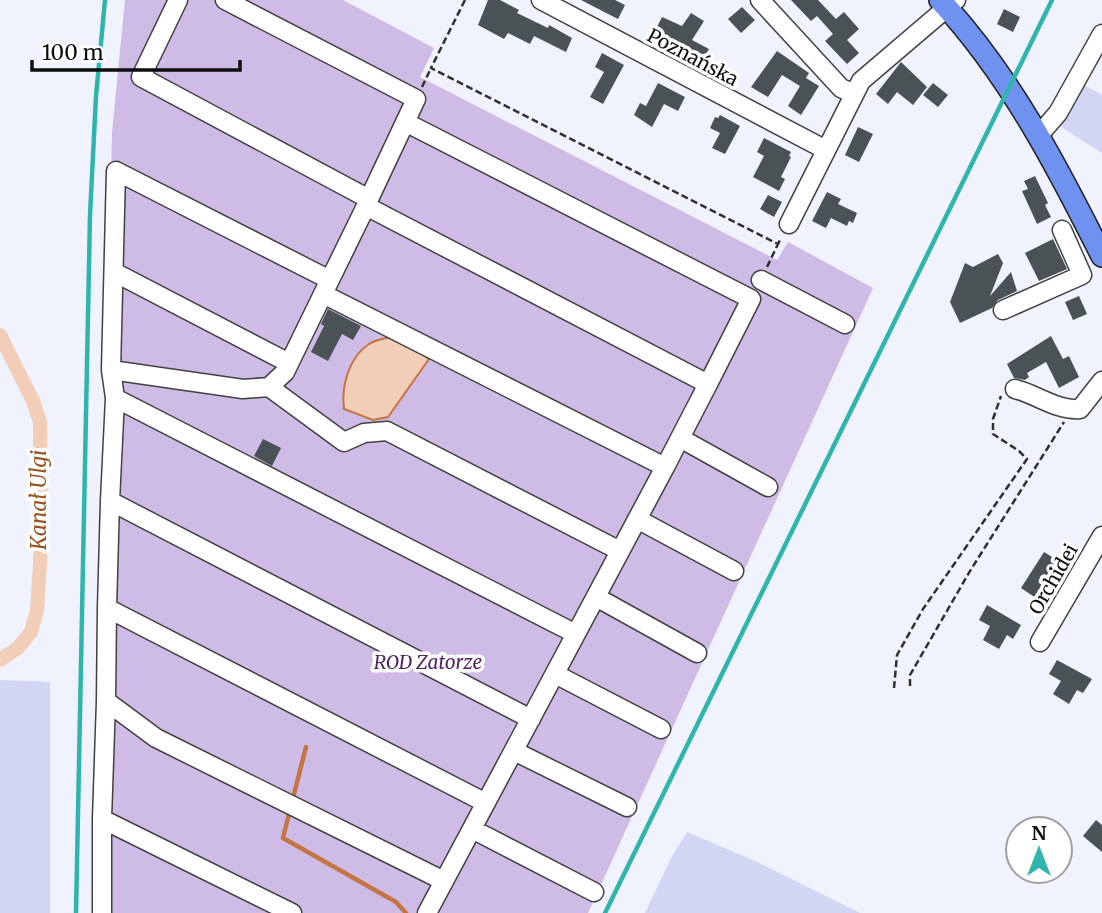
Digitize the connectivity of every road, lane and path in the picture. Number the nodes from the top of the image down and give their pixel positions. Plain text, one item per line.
1 (178, 0) edge
2 (225, 0) edge
3 (465, 0) edge
4 (541, 0) edge
5 (760, 0) edge
6 (948, 3) edge
7 (1102, 34) edge
8 (431, 68) junction
9 (854, 94) junction
10 (416, 99) junction
11 (405, 122) junction
12 (1038, 136) junction
13 (826, 150) junction
14 (367, 203) junction
15 (789, 224) joint
16 (1062, 230) dead end
17 (1102, 256) edge
18 (114, 272) junction
19 (327, 287) junction
20 (756, 290) junction
21 (1003, 310) dead end
22 (845, 324) dead end
23 (289, 363) junction
24 (111, 370) junction
25 (1102, 381) edge
26 (708, 384) junction
27 (269, 387) junction
28 (1015, 389) joint
29 (115, 398) junction
30 (1072, 410) junction
31 (680, 438) junction
32 (665, 467) junction
33 (768, 487) dead end
34 (110, 500) junction
35 (637, 519) junction
36 (1102, 536) edge
37 (620, 551) junction
38 (734, 571) dead end
39 (596, 597) junction
40 (107, 608) junction
41 (576, 634) junction
42 (1040, 642) dead end
43 (696, 653) dead end
44 (555, 674) junction
45 (910, 686) dead end
46 (894, 688) dead end
47 (106, 701) junction
48 (531, 719) junction
49 (660, 729) dead end
50 (514, 751) junction
51 (486, 803) junction
52 (627, 807) dead end
53 (102, 819) junction
54 (472, 829) junction
55 (444, 881) junction
56 (594, 892) dead end
57 (102, 913) edge
58 (292, 913) edge
59 (427, 913) edge

1 - 14 street
2 - 10 street
3 - 8 path
4 - 13 street, Poznańska
5 - 9 street
6 - 9 street
6 - 12 main road
7 - 12 street
8 - 10 path
8 - 15 path
9 - 13 street
10 - 11 street
11 - 14 street
11 - 20 street
12 - 17 main road
13 - 15 street
14 - 19 street
14 - 26 street
16 - 21 street
18 - 19 street
18 - 23 street
18 - 24 street
19 - 23 street
19 - 32 street
20 - 22 street
20 - 26 street
23 - 27 street
24 - 27 street
24 - 29 street
25 - 30 street
26 - 31 street
27 - 37 street
28 - 30 street
28 - 46 path
29 - 34 street
29 - 41 street
30 - 45 path
31 - 32 street
31 - 33 street
32 - 35 street
34 - 40 street
34 - 48 street
35 - 37 street
35 - 38 street
36 - 42 street, Orchidei
37 - 39 street
39 - 41 street
39 - 43 street
40 - 47 street
40 - 51 street
41 - 44 street
44 - 48 street
44 - 49 street
47 - 53 street
47 - 55 street
48 - 50 street
50 - 51 street
50 - 52 street
51 - 54 street
53 - 57 street
53 - 58 street
54 - 55 street
54 - 56 street
55 - 59 street

